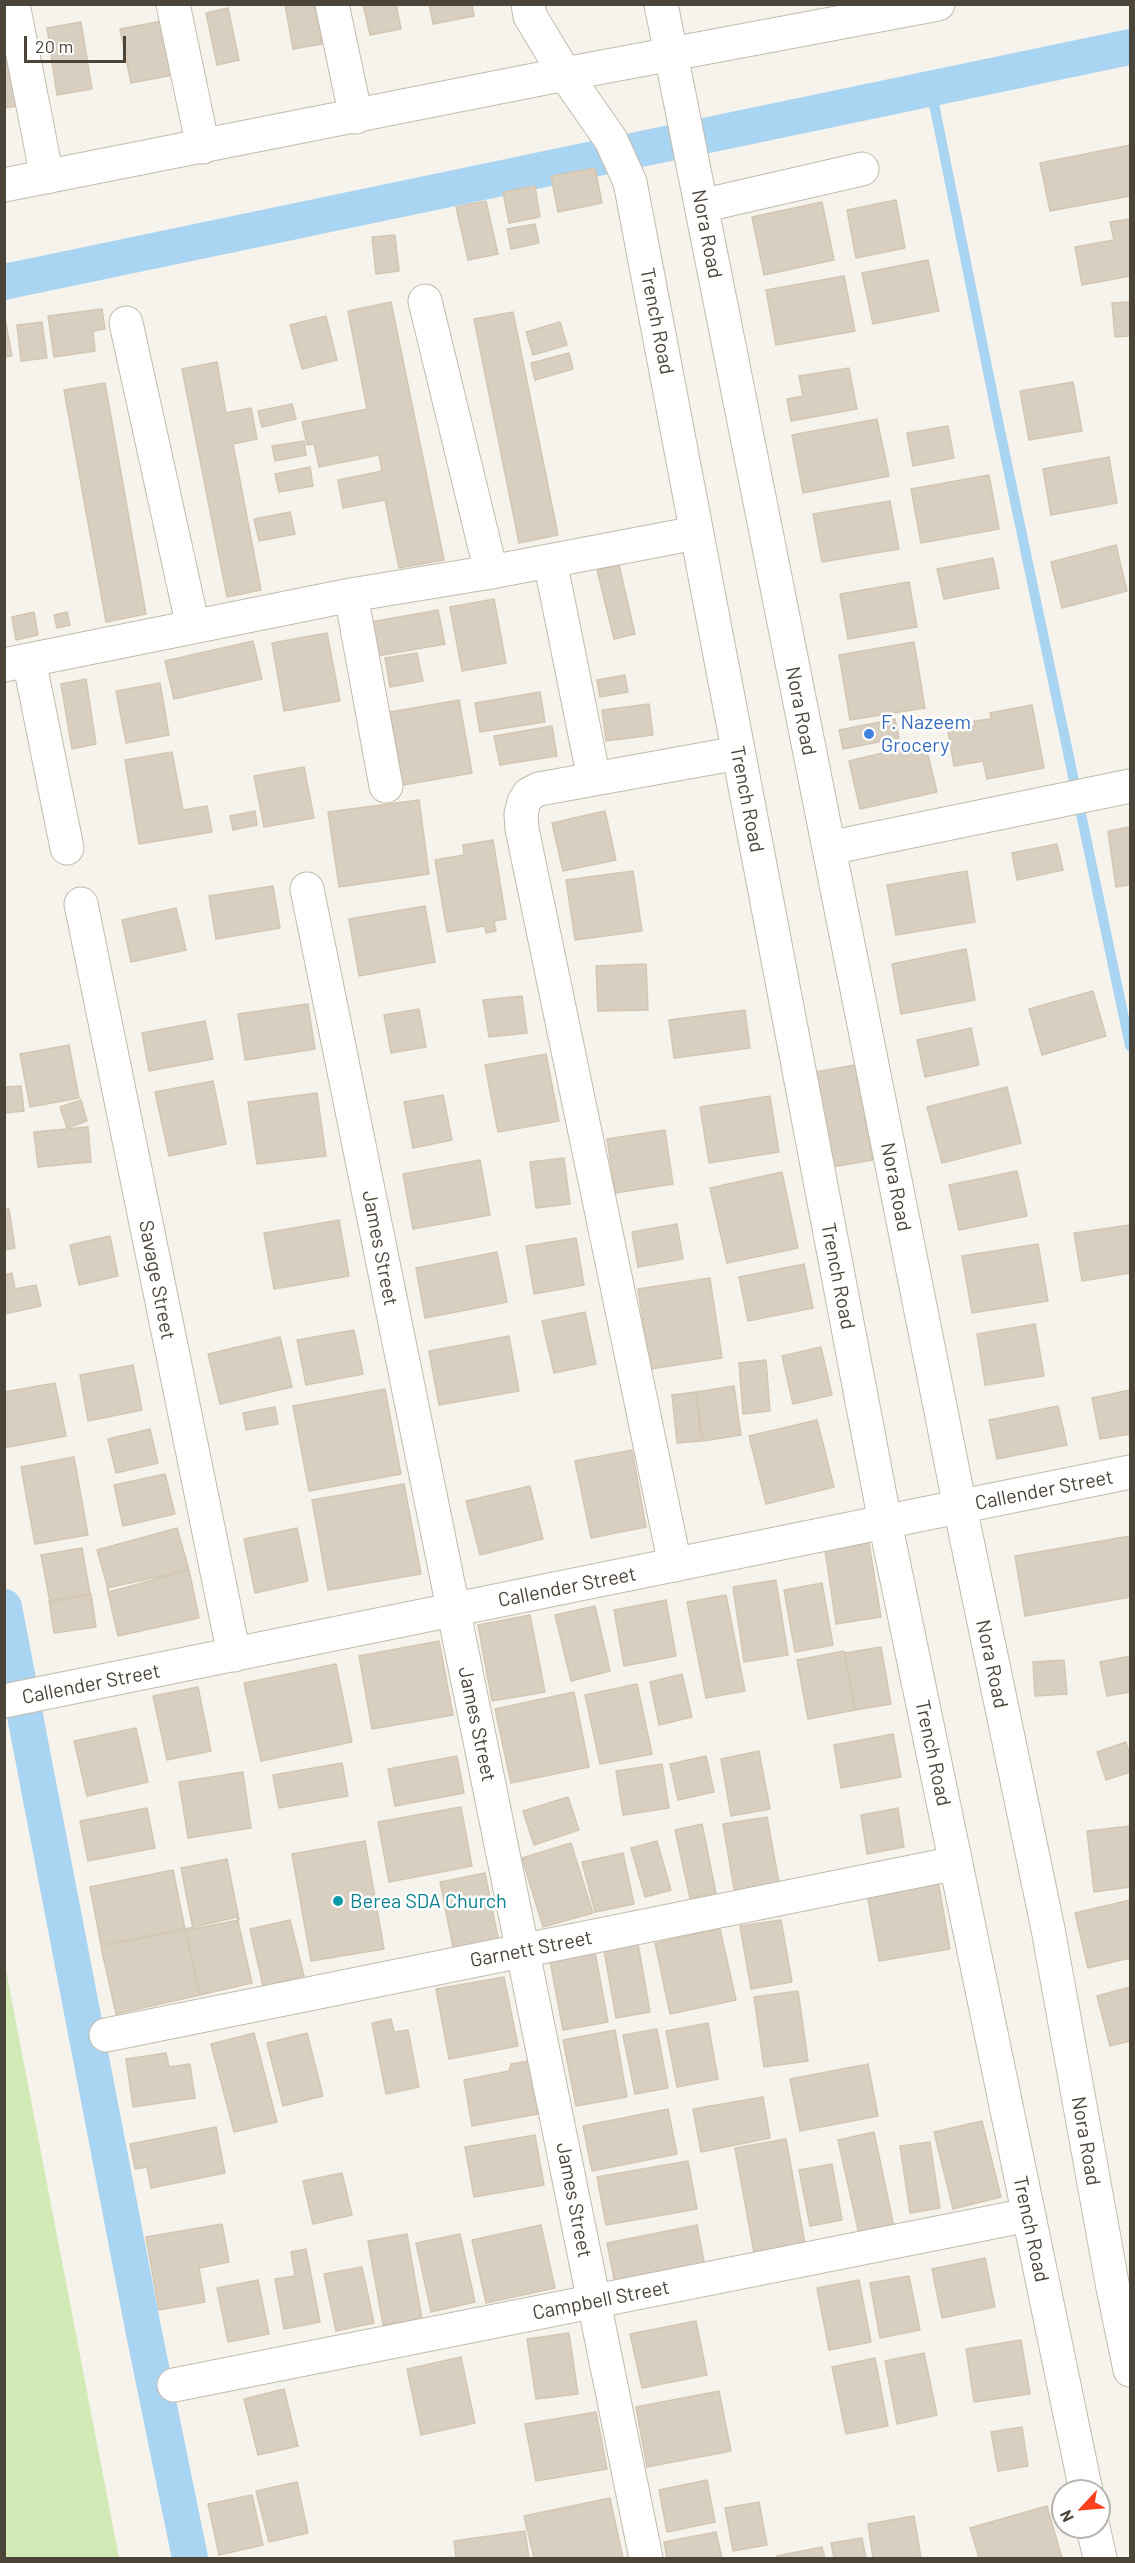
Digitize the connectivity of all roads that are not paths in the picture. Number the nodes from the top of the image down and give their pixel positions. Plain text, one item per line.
1 (13, 4) edge
2 (173, 4) edge
3 (332, 4) edge
4 (528, 4) edge
5 (661, 4) edge
6 (938, 4) edge
7 (671, 56) junction
8 (565, 74) junction
9 (356, 117) junction
10 (203, 147) junction
11 (862, 169) dead end
12 (47, 177) junction
13 (4, 185) edge
14 (701, 206) junction
15 (425, 301) dead end
16 (126, 323) dead end
17 (696, 533) junction
18 (550, 561) junction
19 (491, 572) junction
20 (351, 595) junction
21 (193, 627) junction
22 (17, 662) edge
23 (738, 753) junction
24 (594, 779) junction
25 (386, 786) dead end
26 (1131, 786) edge
27 (67, 848) dead end
28 (829, 848) junction
29 (307, 889) dead end
30 (81, 904) dead end
31 (1131, 1473) edge
32 (960, 1507) junction
33 (885, 1522) junction
34 (675, 1565) junction
35 (453, 1610) junction
36 (234, 1655) junction
37 (19, 1699) edge
38 (956, 1863) junction
39 (523, 1951) junction
40 (106, 2036) dead end
41 (1029, 2215) junction
42 (594, 2302) junction
43 (1131, 2370) edge
44 (174, 2385) dead end
45 (1084, 2479) edge
46 (1096, 2539) edge
47 (646, 2559) edge
48 (1100, 2559) edge

1 - 12 street
2 - 10 street
3 - 9 street
4 - 8 street, Trench Road
5 - 7 street, Nora Road
6 - 7 street
7 - 8 street
7 - 14 street, Nora Road
8 - 9 street
8 - 17 street, Trench Road
9 - 10 street
10 - 12 street
11 - 14 street
12 - 13 street
14 - 28 street, Nora Road
15 - 19 street
16 - 21 street
17 - 18 street
17 - 23 street, Trench Road
18 - 19 street
18 - 24 street
19 - 20 street
20 - 21 street
20 - 25 street
21 - 22 street
22 - 27 street
23 - 24 street
23 - 33 street, Trench Road
24 - 34 street
26 - 28 street
28 - 32 street, Nora Road
29 - 35 street, James Street
30 - 36 street, Savage Street
31 - 32 street, Callender Street
32 - 33 street, Callender Street
32 - 43 street, Nora Road
33 - 34 street, Callender Street
33 - 38 street, Trench Road
34 - 35 street, Callender Street
35 - 36 street, Callender Street
35 - 39 street, James Street
36 - 37 street, Callender Street
38 - 39 street, Garnett Street
38 - 41 street, Trench Road
39 - 40 street, Garnett Street
39 - 42 street, James Street
41 - 42 street, Campbell Street
41 - 45 street, Trench Road
42 - 44 street, Campbell Street
42 - 47 street, James Street
46 - 48 street

